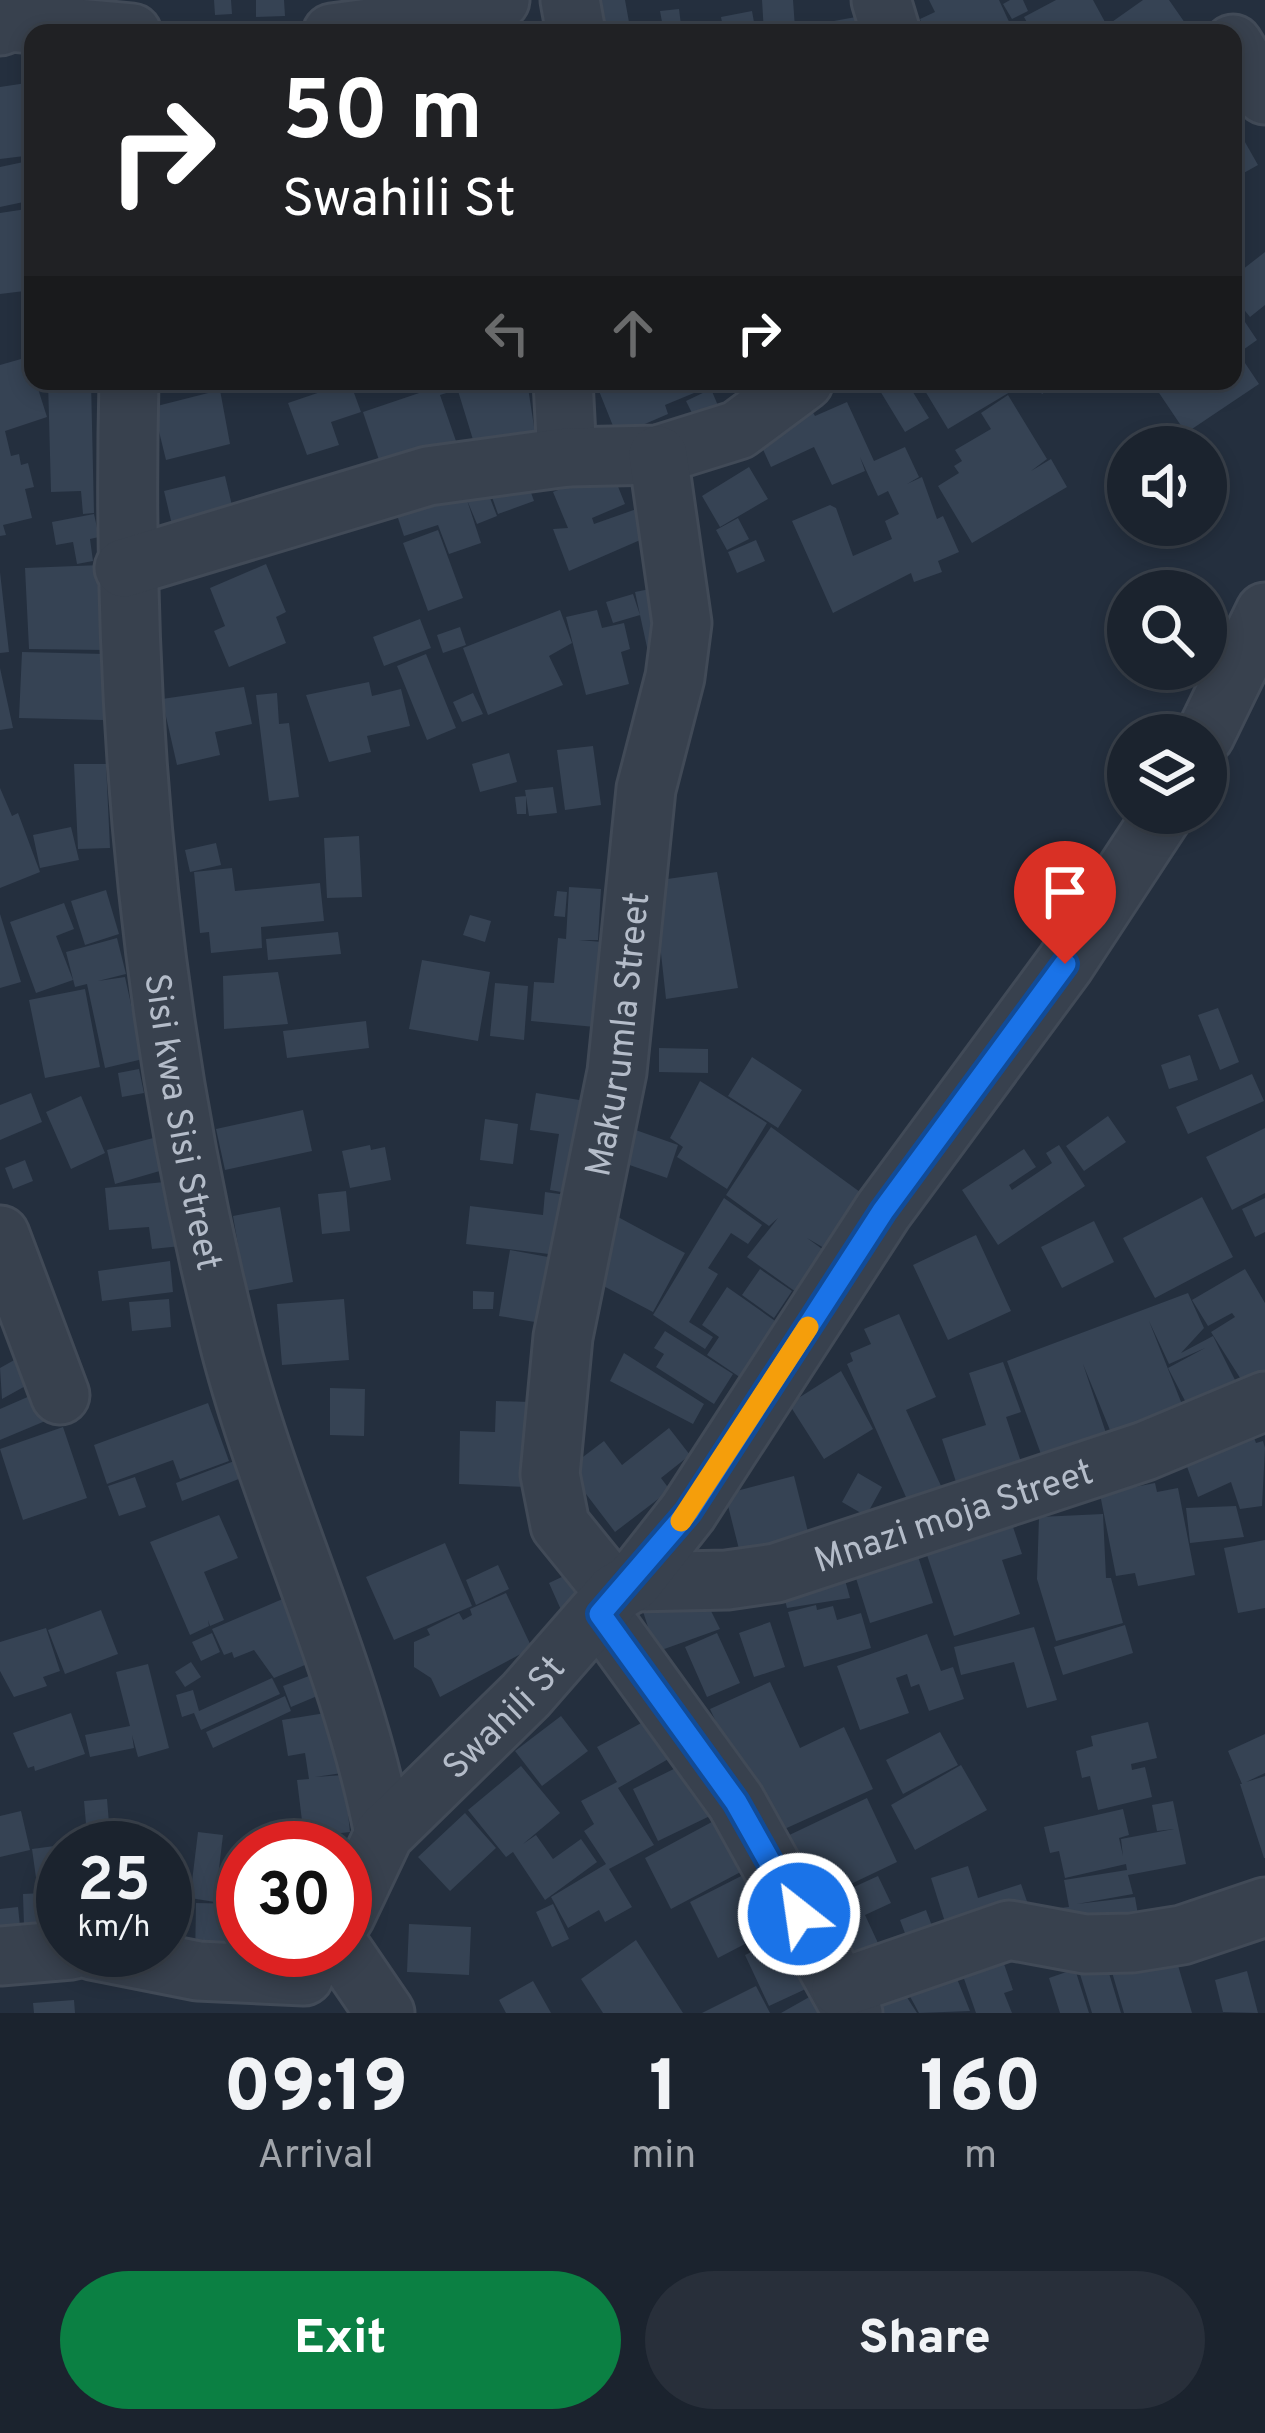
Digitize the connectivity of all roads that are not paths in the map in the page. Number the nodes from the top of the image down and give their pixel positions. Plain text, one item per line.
1 (500, 0) edge
2 (3, 18) edge
3 (55, 24) edge
4 (400, 24) edge
5 (1242, 59) edge
6 (1265, 95) edge
7 (129, 390) edge
8 (563, 390) edge
9 (792, 390) edge
10 (658, 455) junction
11 (567, 457) junction
12 (124, 568) junction
13 (1265, 612) edge
14 (1215, 714) edge
15 (1150, 834) edge
16 (0, 1235) edge
17 (61, 1395) dead end
18 (1265, 1401) edge
19 (616, 1596) junction
20 (384, 1834) junction
21 (372, 1859) edge
22 (1265, 1907) edge
23 (36, 1952) edge
24 (0, 1955) edge
25 (324, 1977) edge
26 (847, 2001) edge
27 (385, 2013) edge

1 - 4 street
2 - 3 street
5 - 6 street
7 - 12 street, Sisi kwa Sisi Street
8 - 11 street
9 - 10 street
10 - 11 street
10 - 19 street, Makurumla Street
11 - 12 street
12 - 20 street, Sisi kwa Sisi Street
13 - 14 street
15 - 19 street, Swahili St
16 - 17 street
18 - 19 street, Mnazi moja Street
19 - 20 street, Swahili St
19 - 26 street, Makurumla Street
20 - 21 street, Swahili St
22 - 26 street
23 - 24 street
25 - 27 street

